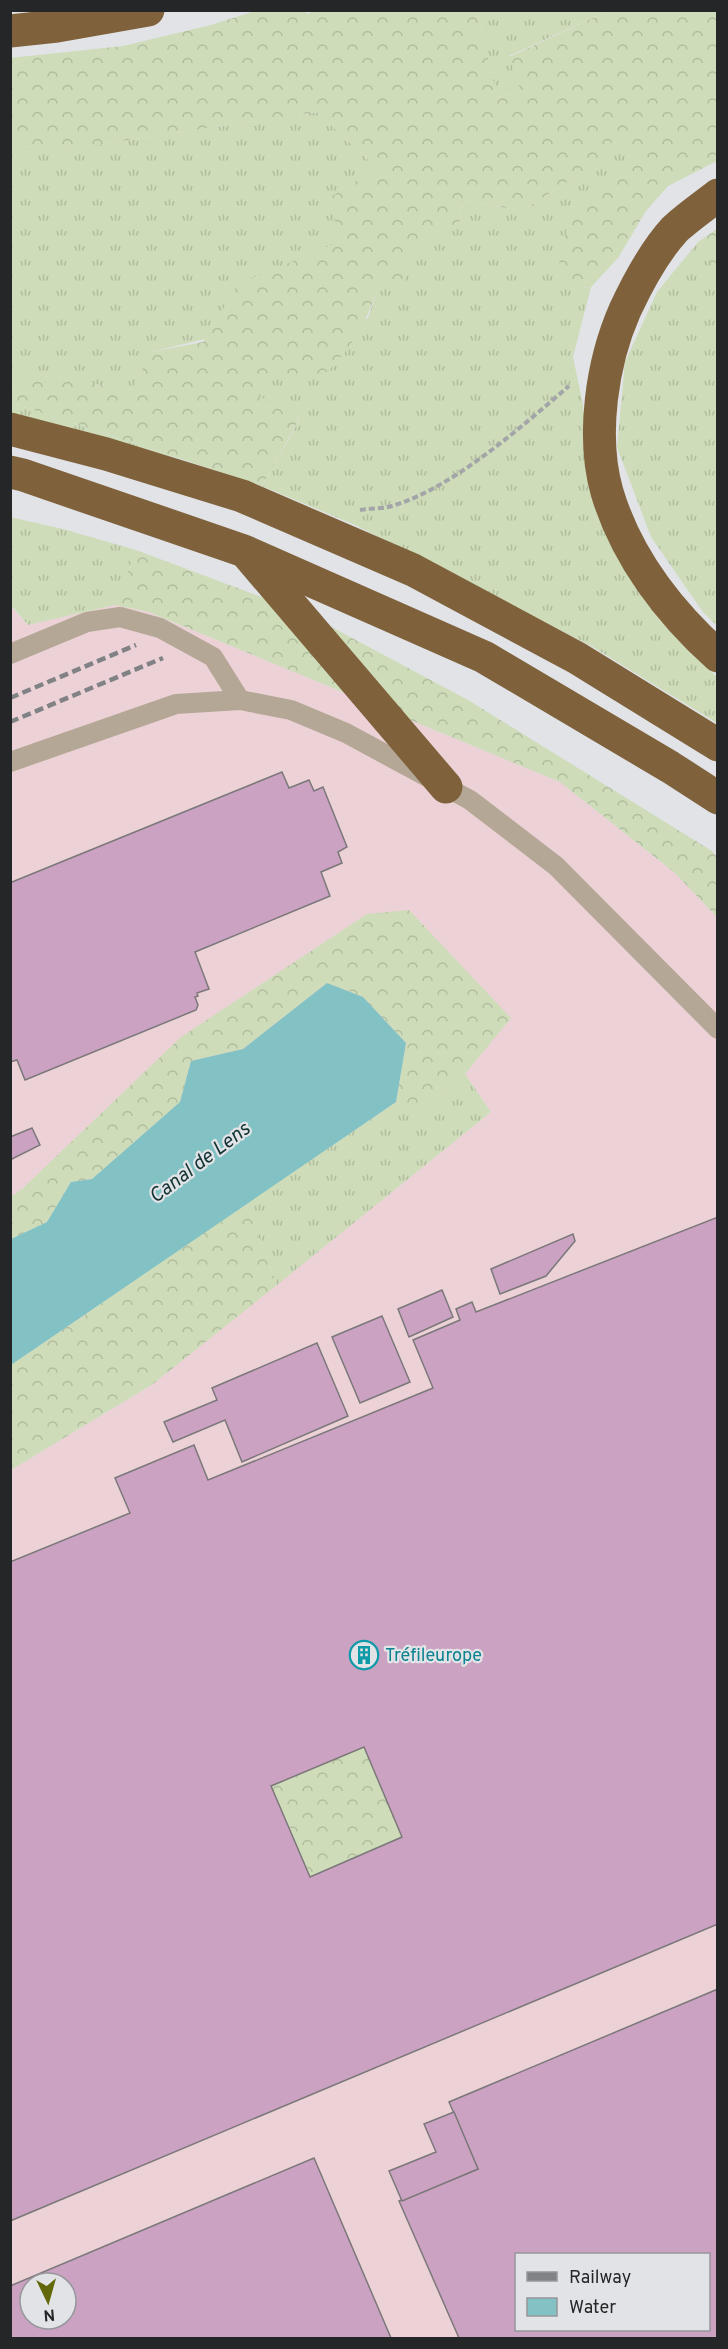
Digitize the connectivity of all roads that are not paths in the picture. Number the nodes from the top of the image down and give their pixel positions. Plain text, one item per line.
1 (148, 10) edge
2 (10, 31) edge
3 (717, 195) edge
4 (10, 429) edge
5 (10, 472) edge
6 (244, 550) junction
7 (10, 654) edge
8 (717, 656) edge
9 (240, 700) junction
10 (717, 745) edge
11 (10, 762) edge
12 (446, 787) junction
13 (717, 798) edge
14 (717, 1029) edge

1 - 2 highway
3 - 8 highway
4 - 10 highway
5 - 6 highway
6 - 12 highway
6 - 13 highway
7 - 9 lane
9 - 11 lane
9 - 12 lane
12 - 14 lane

